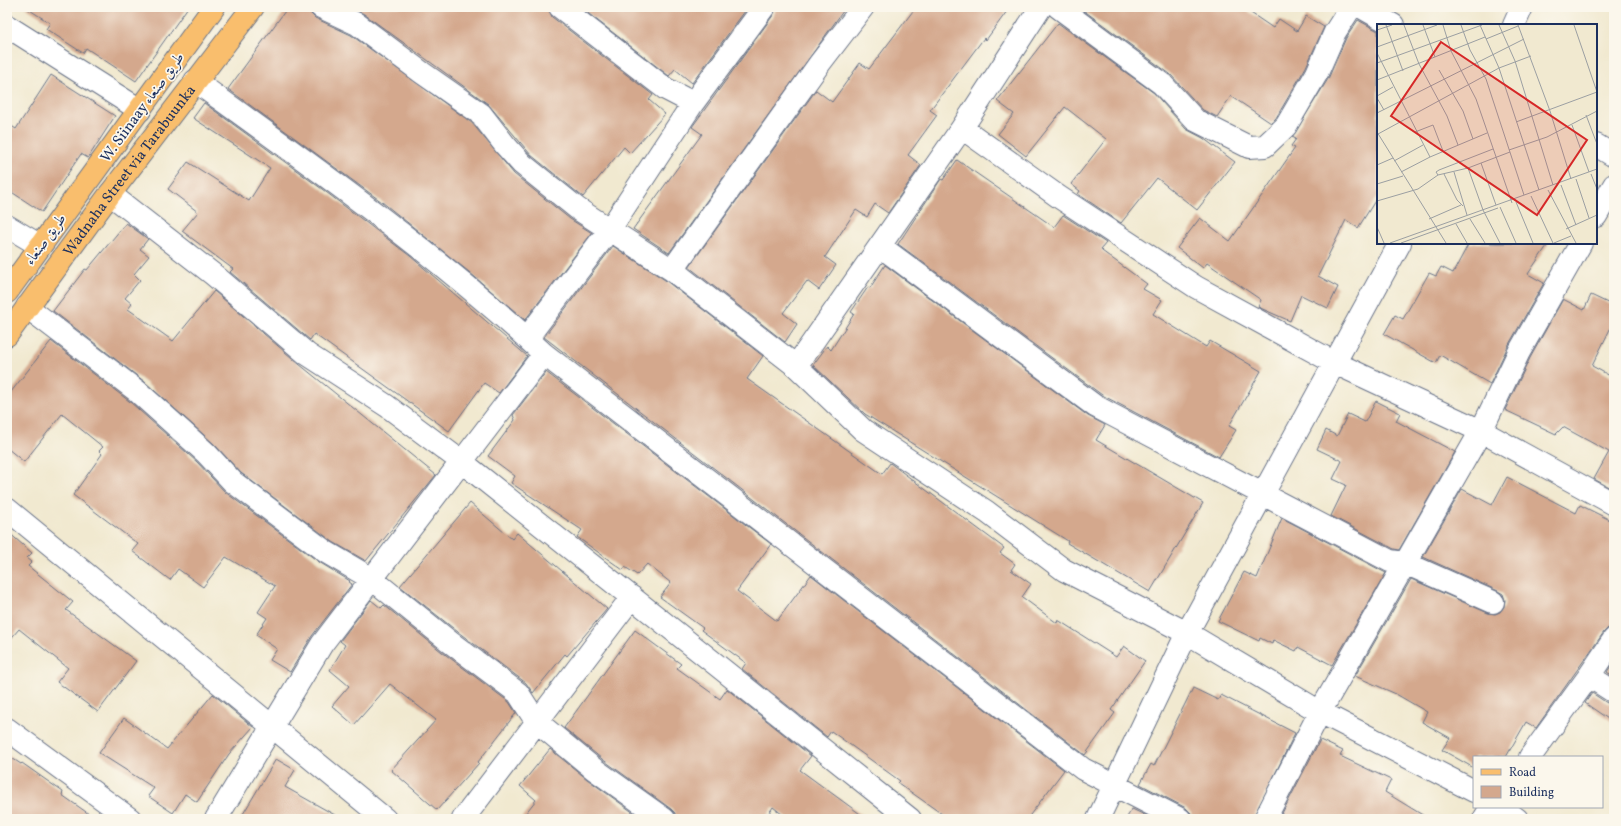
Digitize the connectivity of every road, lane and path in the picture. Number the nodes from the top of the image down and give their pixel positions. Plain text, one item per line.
1 (214, 7) edge
2 (253, 7) edge
3 (321, 7) edge
4 (560, 7) edge
5 (764, 7) edge
6 (863, 7) edge
7 (1041, 7) edge
8 (1058, 7) edge
9 (1351, 7) edge
10 (1361, 7) edge
11 (1522, 7) edge
12 (1391, 24) edge
13 (1514, 24) edge
14 (7, 26) edge
15 (195, 81) junction
16 (693, 103) junction
17 (140, 110) junction
18 (962, 128) junction
19 (1597, 145) edge
20 (1614, 156) edge
21 (1614, 185) edge
22 (110, 194) junction
23 (69, 206) joint
24 (1597, 214) edge
25 (7, 226) edge
26 (610, 229) junction
27 (1399, 244) edge
28 (1580, 244) edge
29 (39, 245) junction
30 (880, 246) junction
31 (672, 270) junction
32 (7, 292) edge
33 (27, 307) junction
34 (7, 335) edge
35 (527, 338) junction
36 (544, 354) junction
37 (1335, 363) junction
38 (796, 366) junction
39 (1481, 431) junction
40 (462, 462) junction
41 (1263, 496) junction
42 (1614, 504) edge
43 (7, 509) edge
44 (1405, 563) junction
45 (372, 579) junction
46 (632, 597) junction
47 (1493, 602) dead end
48 (1187, 633) junction
49 (1614, 638) edge
50 (1589, 676) junction
51 (1614, 692) edge
52 (1320, 712) junction
53 (536, 721) junction
54 (272, 726) junction
55 (7, 729) edge
56 (1531, 756) edge
57 (1115, 786) junction
58 (1473, 791) edge
59 (1491, 808) edge
60 (1502, 808) edge
61 (130, 819) edge
62 (216, 819) edge
63 (384, 819) edge
64 (463, 819) edge
65 (664, 819) edge
66 (910, 819) edge
67 (1098, 819) edge
68 (1180, 819) edge
69 (1265, 819) edge
70 (1484, 819) edge
71 (1517, 819) edge

1 - 17 main road, W. Siinaay طريق صنعاء
2 - 15 main road, Wadnaha Street via Tarabuunka
3 - 26 street
4 - 16 street
5 - 16 street
6 - 31 street
7 - 18 street
8 - 9 street
10 - 12 street
11 - 13 street
14 - 17 street
15 - 22 main road, Wadnaha Street via Tarabuunka
15 - 35 street
16 - 26 street
17 - 23 main road, W. Siinaay طريق صنعاء
18 - 30 street
18 - 37 street
19 - 20 street
21 - 24 street
22 - 33 main road, Wadnaha Street via Tarabuunka
22 - 40 street
23 - 29 main road, طريق صنعاء
25 - 29 street
26 - 31 street
26 - 35 street
27 - 37 street
28 - 39 street
29 - 32 main road, طريق صنعاء
30 - 38 street
30 - 41 street
31 - 38 street
33 - 34 main road, Wadnaha Street via Tarabuunka
33 - 45 street
35 - 36 street
36 - 40 street
36 - 57 street
37 - 39 street
37 - 41 street
38 - 48 street
39 - 42 street
39 - 44 street
40 - 45 street
40 - 46 street
41 - 44 street
41 - 48 street
43 - 54 street
44 - 47 street
44 - 52 street
45 - 53 street
45 - 54 street
46 - 53 street
46 - 66 street
48 - 52 street
48 - 57 street
49 - 50 street
50 - 51 street
50 - 56 street
52 - 58 street
52 - 69 street
53 - 64 street
53 - 65 street
54 - 62 street
54 - 63 street
55 - 61 street
57 - 67 street
57 - 68 street
59 - 70 street
60 - 71 street

